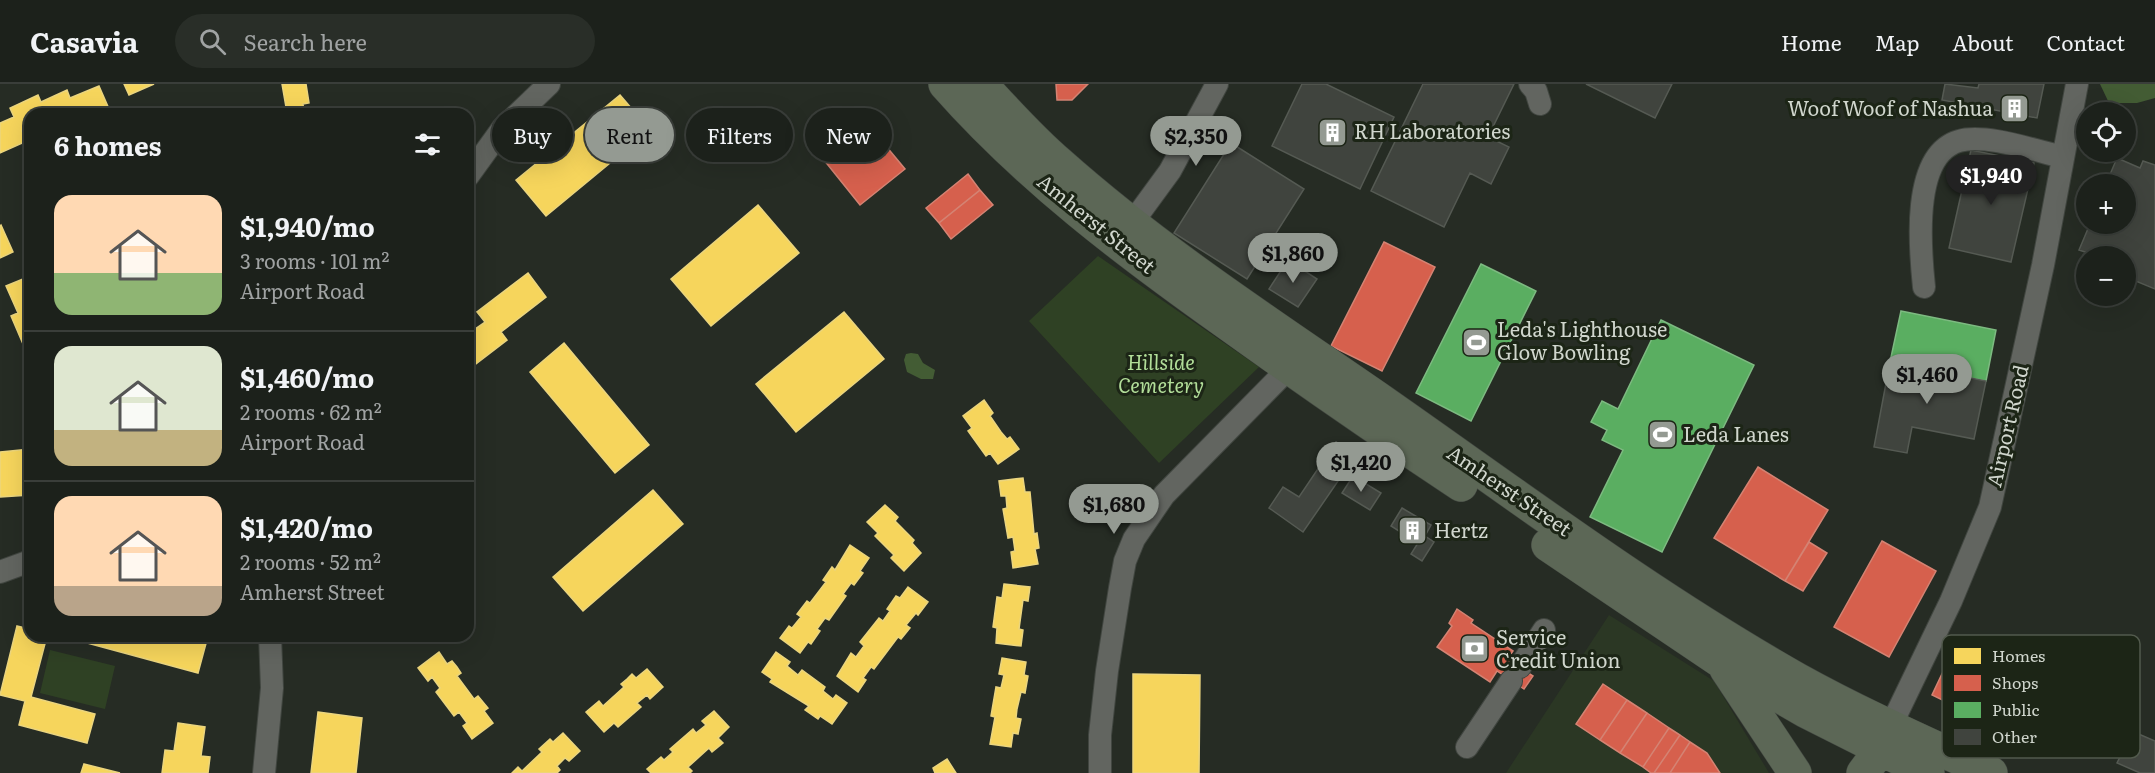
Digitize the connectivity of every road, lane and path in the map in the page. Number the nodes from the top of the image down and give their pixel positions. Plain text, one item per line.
1 (549, 84) edge
2 (945, 84) edge
3 (981, 84) edge
4 (1217, 84) edge
5 (2077, 84) edge
6 (2063, 157) junction
7 (474, 168) edge
8 (1132, 223) junction
9 (1924, 287) dead end
10 (1289, 368) junction
11 (24, 563) edge
12 (0, 572) edge
13 (1544, 630) dead end
14 (270, 642) edge
15 (1722, 663) junction
16 (1467, 747) dead end
17 (1878, 750) edge
18 (264, 773) edge
19 (1100, 773) edge
20 (1795, 773) edge
21 (1928, 773) edge
22 (1991, 773) edge

1 - 7 street
2 - 10 highway, Amherst Street
3 - 8 highway, Amherst Street
4 - 8 street
5 - 6 street, Airport Road
6 - 9 street
6 - 17 street, Airport Road
8 - 17 highway, Amherst Street
10 - 15 highway, Amherst Street
10 - 19 street
11 - 12 street
13 - 16 street
14 - 18 street
15 - 17 highway, Amherst Street
15 - 20 highway
17 - 21 highway, Amherst Street
17 - 22 highway, Amherst Street

